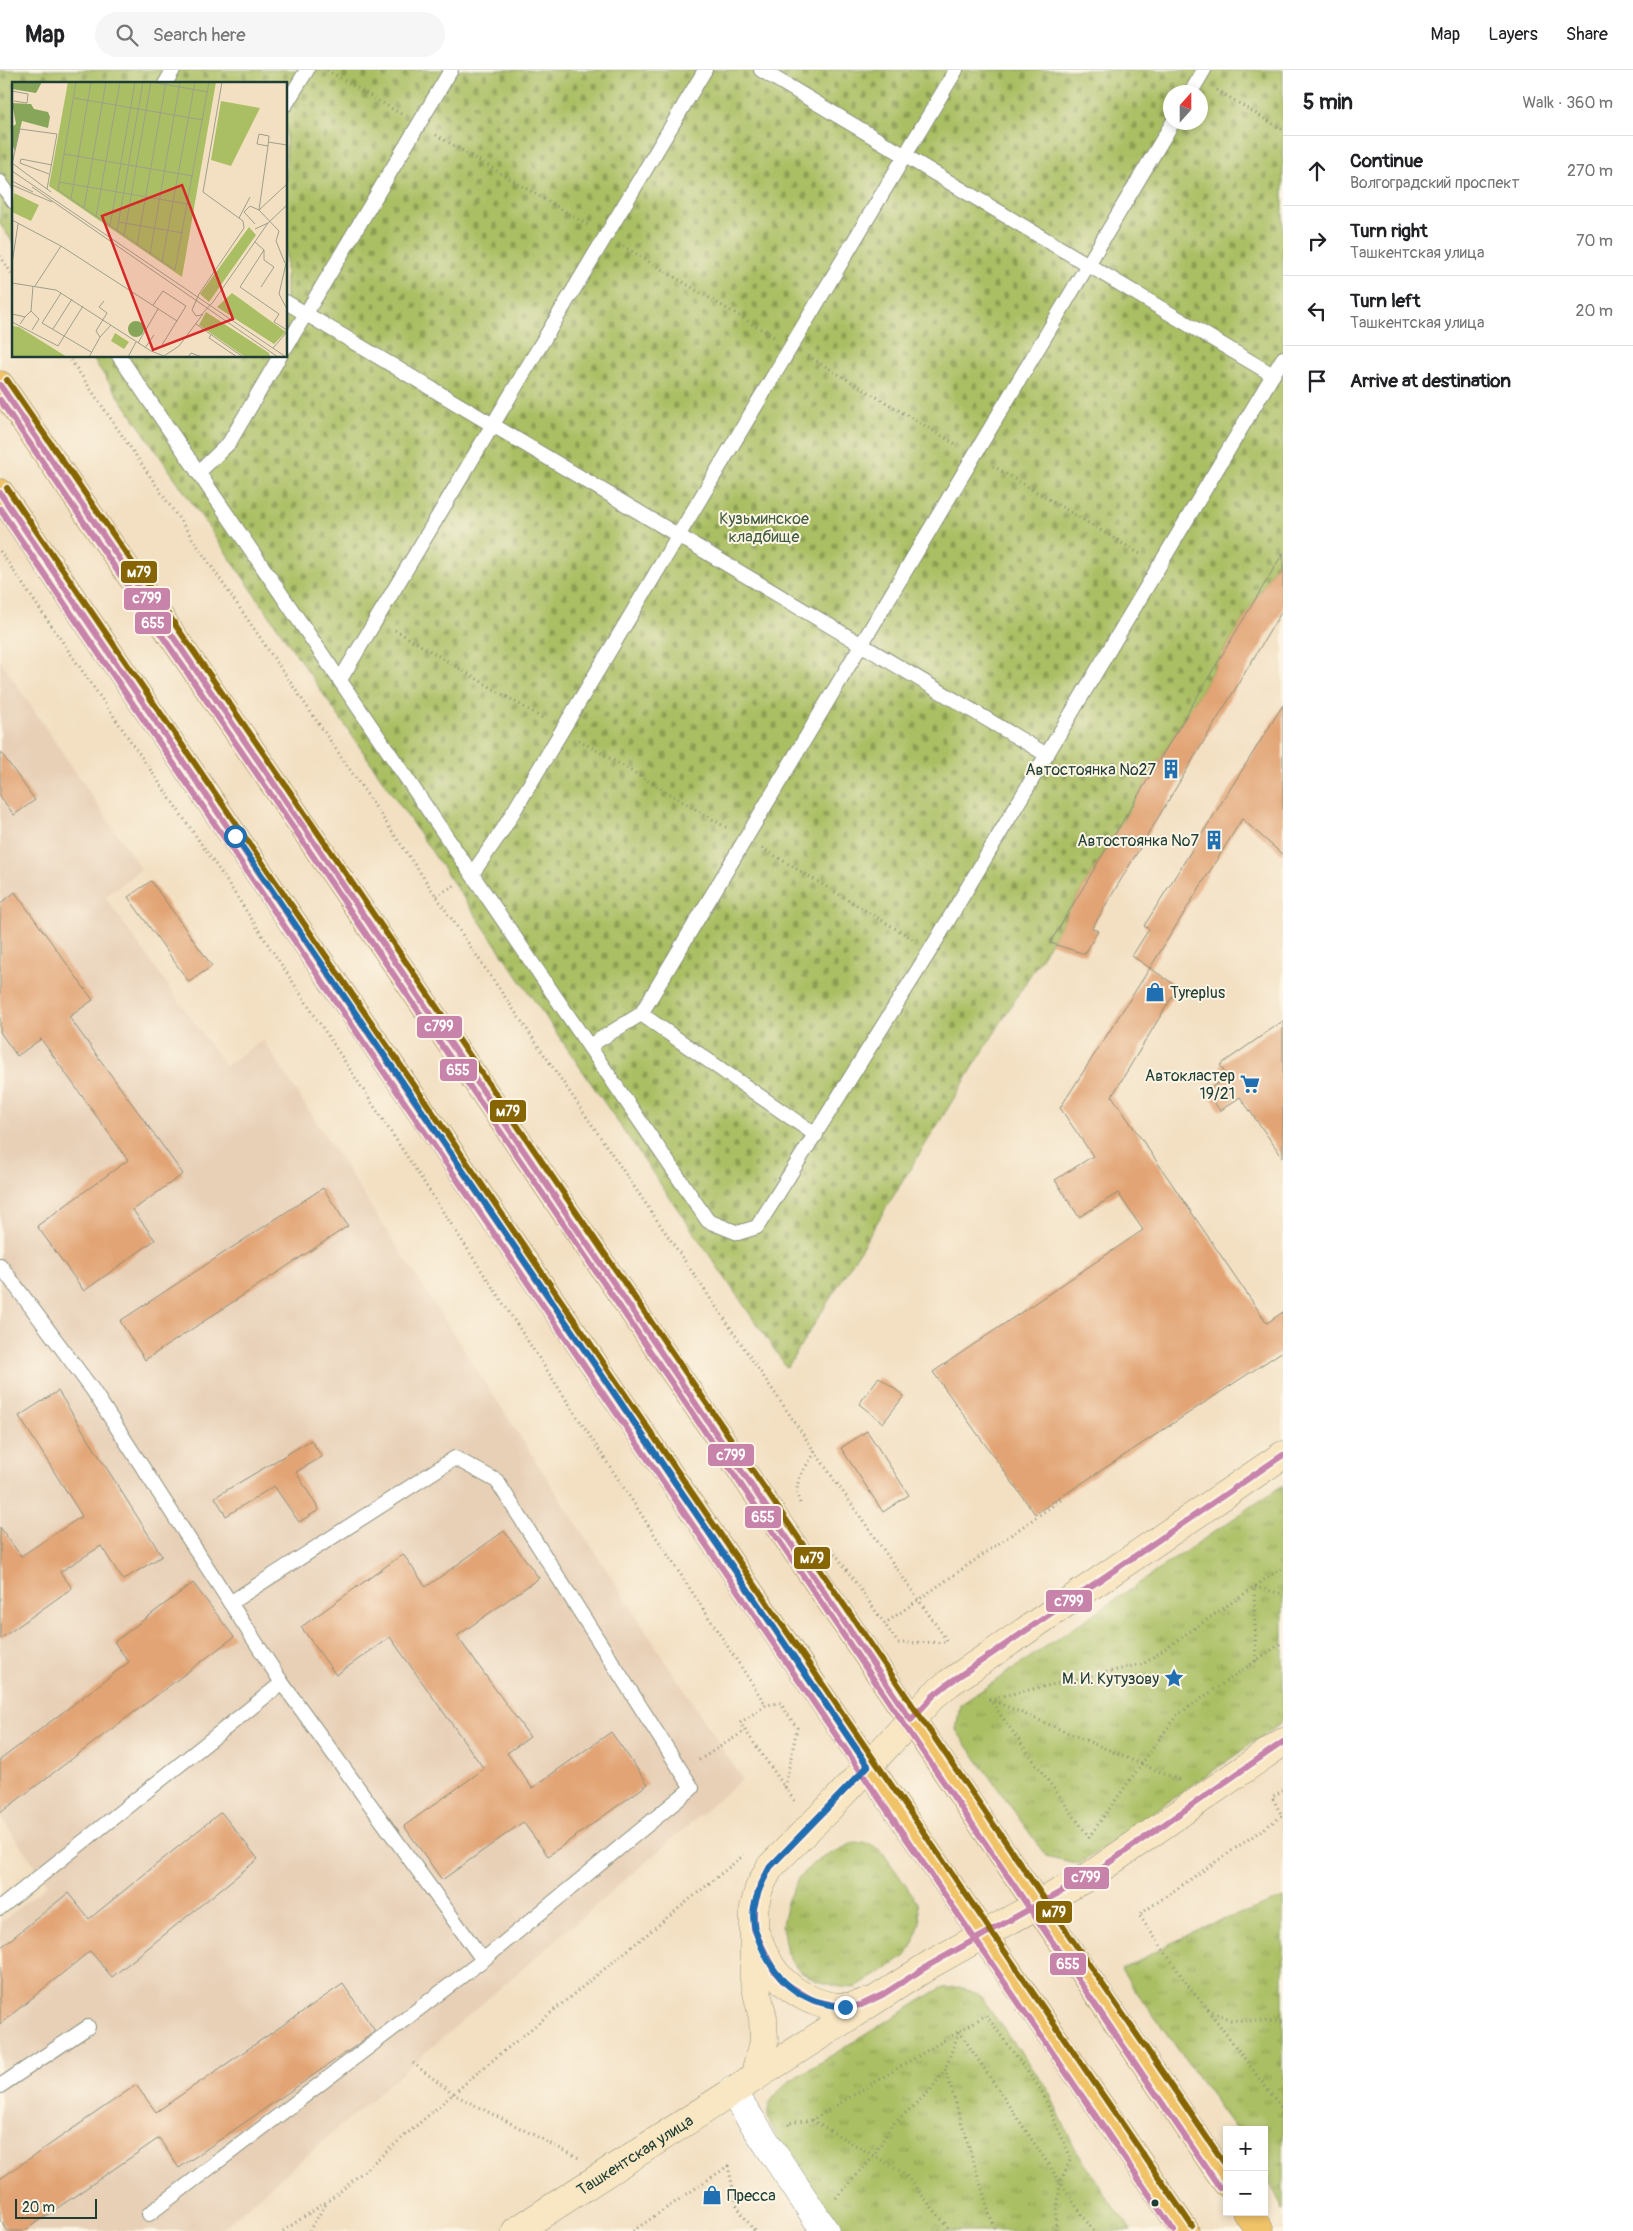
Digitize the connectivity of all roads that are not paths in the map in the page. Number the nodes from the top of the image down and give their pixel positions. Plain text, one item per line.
1 (173, 70) edge
2 (306, 70) edge
3 (451, 70) edge
4 (705, 70) edge
5 (761, 70) edge
6 (956, 70) edge
7 (165, 82) edge
8 (288, 101) edge
9 (1168, 130) edge
10 (905, 156) junction
11 (0, 182) edge
12 (12, 199) edge
13 (1088, 265) junction
14 (288, 303) edge
15 (306, 314) junction
16 (288, 344) edge
17 (120, 358) edge
18 (135, 358) edge
19 (279, 358) edge
20 (1283, 358) edge
21 (128, 369) junction
22 (1273, 375) junction
23 (0, 385) edge
24 (493, 425) junction
25 (198, 473) junction
26 (0, 493) edge
27 (679, 536) junction
28 (862, 644) junction
29 (340, 680) junction
30 (1047, 755) junction
31 (472, 874) junction
32 (641, 1014) junction
33 (589, 1046) junction
34 (816, 1135) junction
35 (0, 1265) edge
36 (1283, 1455) edge
37 (230, 1603) junction
38 (282, 1683) junction
39 (911, 1720) junction
40 (1283, 1742) edge
41 (868, 1766) junction
42 (1038, 1905) junction
43 (0, 1908) edge
44 (754, 1929) junction
45 (984, 1935) junction
46 (483, 1960) junction
47 (882, 1996) junction
48 (88, 2027) dead end
49 (743, 2084) junction
50 (0, 2086) edge
51 (1223, 2177) edge
52 (149, 2214) dead end
53 (1250, 2216) edge
54 (821, 2225) edge
55 (516, 2231) edge
56 (1186, 2231) edge
57 (1260, 2231) edge

1 - 7 lane
2 - 8 lane
3 - 15 lane
4 - 24 lane
5 - 10 lane
6 - 10 lane
9 - 13 lane
10 - 13 lane
10 - 27 lane
11 - 12 lane
13 - 22 lane
13 - 28 lane
14 - 15 lane
15 - 16 lane
15 - 24 lane
17 - 21 lane
18 - 21 lane
19 - 25 lane
20 - 22 lane
21 - 25 lane
22 - 30 lane
23 - 39 main road
24 - 27 lane
24 - 29 lane
25 - 29 lane
26 - 41 main road
27 - 28 lane
27 - 31 lane
28 - 30 lane
28 - 32 lane
29 - 31 lane
30 - 34 lane
31 - 33 lane
32 - 33 lane
32 - 34 lane
33 - 34 lane
35 - 37 lane
36 - 39 main road, Ташкентская улица
37 - 38 lane
37 - 46 lane
38 - 43 lane
38 - 46 lane
39 - 41 main road, Ташкентская улица
39 - 42 main road
40 - 42 main road, Ташкентская улица
41 - 44 main road, Ташкентская улица
41 - 45 main road
42 - 45 main road, Ташкентская улица
42 - 51 main road
44 - 47 main road, Ташкентская улица
44 - 49 main road, Ташкентская улица
45 - 47 main road, Ташкентская улица
45 - 56 main road
46 - 52 lane
47 - 49 main road, Ташкентская улица
48 - 50 lane
49 - 54 street
49 - 55 main road, Ташкентская улица
53 - 57 main road

